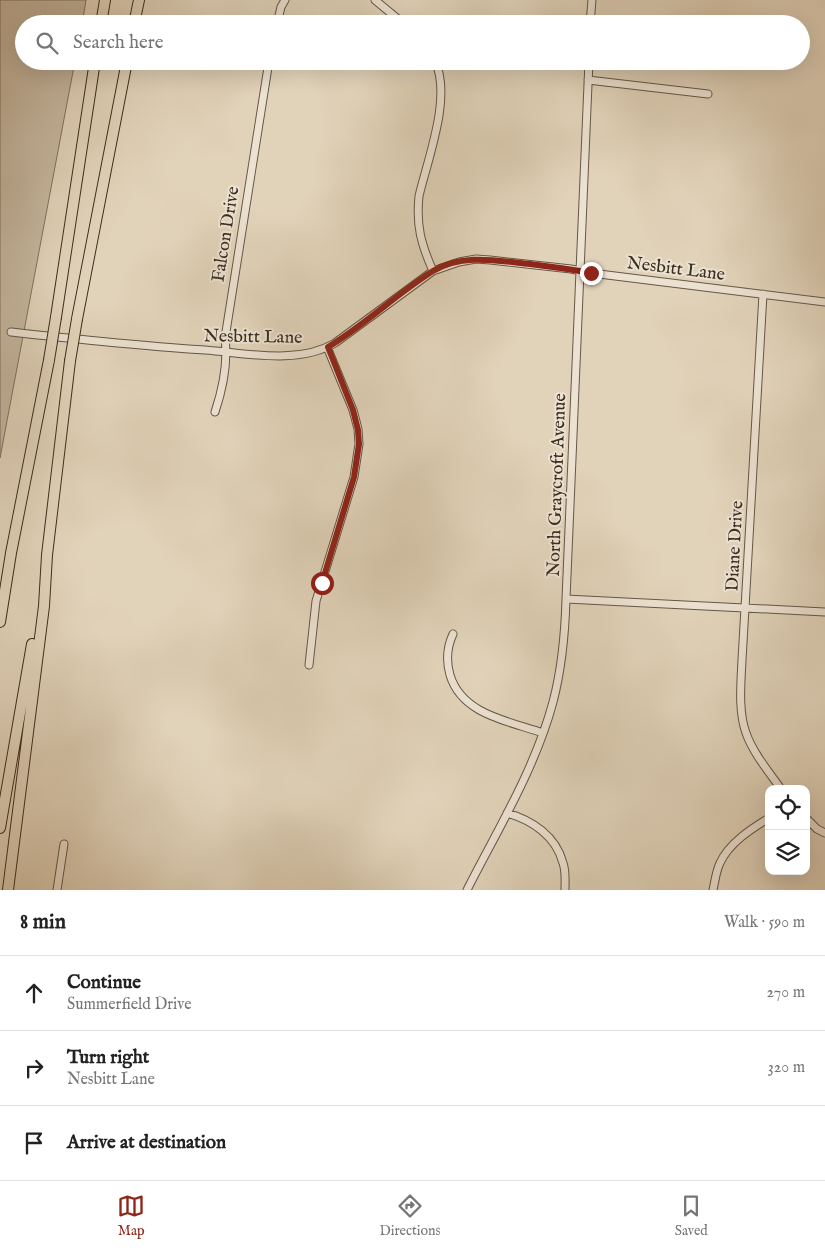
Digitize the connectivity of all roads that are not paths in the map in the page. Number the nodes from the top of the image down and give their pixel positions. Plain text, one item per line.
1 (105, 0) edge
2 (139, 0) edge
3 (285, 0) edge
4 (375, 0) edge
5 (592, 0) edge
6 (102, 15) edge
7 (136, 15) edge
8 (279, 15) edge
9 (393, 15) edge
10 (591, 15) edge
11 (94, 70) edge
12 (125, 70) edge
13 (268, 70) edge
14 (438, 70) edge
15 (589, 70) edge
16 (588, 80) junction
17 (708, 94) dead end
18 (433, 271) junction
19 (580, 271) junction
20 (763, 294) junction
21 (825, 302) edge
22 (11, 332) dead end
23 (328, 347) junction
24 (226, 351) junction
25 (216, 412) dead end
26 (47, 555) junction
27 (566, 599) junction
28 (746, 607) junction
29 (825, 612) edge
30 (0, 622) edge
31 (454, 634) dead end
32 (309, 665) dead end
33 (543, 733) junction
34 (778, 785) edge
35 (507, 813) junction
36 (765, 821) edge
37 (810, 822) edge
38 (0, 828) edge
39 (825, 833) edge
40 (64, 844) dead end
41 (8, 890) edge
42 (57, 890) edge
43 (467, 890) edge
44 (565, 890) edge
45 (713, 890) edge

1 - 6 highway
2 - 7 highway
3 - 8 street
4 - 9 street
5 - 10 street
11 - 30 highway, bridge
12 - 26 highway, bridge
13 - 24 street, Falcon Drive
14 - 18 street
15 - 16 street, North Graycroft Avenue
16 - 17 street
16 - 19 street, North Graycroft Avenue
18 - 19 street, Nesbitt Lane
18 - 23 street, Nesbitt Lane
19 - 20 street, Nesbitt Lane
19 - 27 street, North Graycroft Avenue
20 - 21 street, Nesbitt Lane
20 - 28 street, Diane Drive
22 - 24 street, Nesbitt Lane
23 - 24 street, Nesbitt Lane
23 - 32 street
24 - 25 street, Falcon Drive
26 - 38 highway
26 - 41 highway
27 - 28 street
27 - 33 street, North Graycroft Avenue
28 - 29 street
28 - 34 street, Diane Drive
31 - 33 street
33 - 35 street, North Graycroft Avenue
35 - 43 street, North Graycroft Avenue
35 - 44 street
36 - 45 street
37 - 39 street
40 - 42 street

